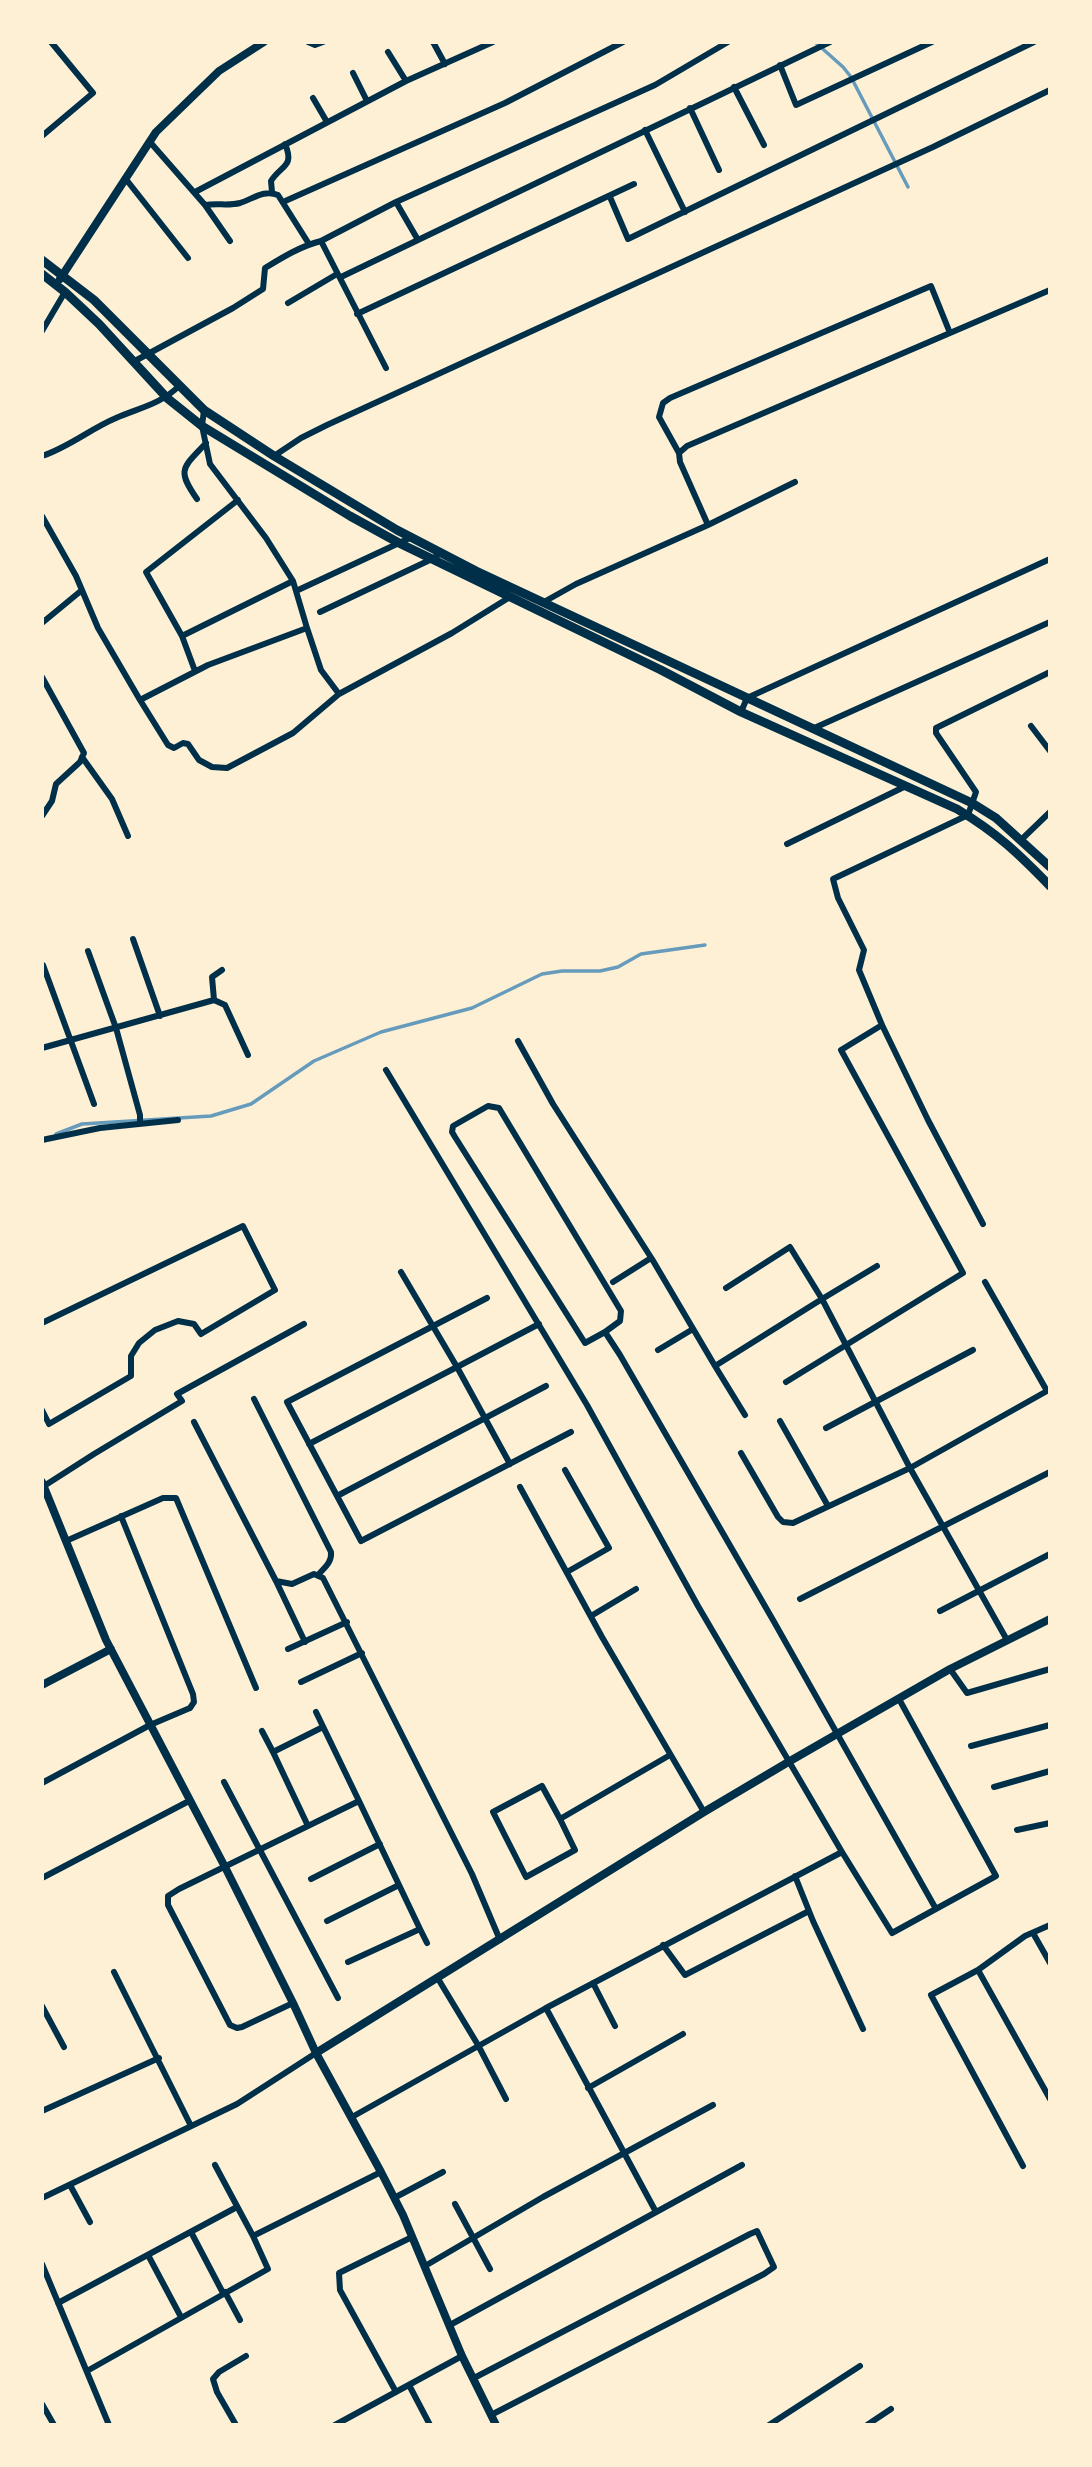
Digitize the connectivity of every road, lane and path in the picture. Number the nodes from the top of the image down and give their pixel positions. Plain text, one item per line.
1 (51, 42) edge
2 (264, 42) edge
3 (308, 42) edge
4 (323, 42) edge
5 (433, 42) edge
6 (493, 42) edge
7 (624, 42) edge
8 (728, 42) edge
9 (830, 42) edge
10 (932, 42) edge
11 (1034, 42) edge
12 (388, 52) dead end
13 (445, 64) junction
14 (779, 65) junction
15 (353, 74) dead end
16 (406, 82) junction
17 (734, 87) junction
18 (1050, 90) edge
19 (313, 98) dead end
20 (367, 101) junction
21 (690, 108) junction
22 (327, 122) junction
23 (645, 130) junction
24 (42, 136) edge
25 (150, 142) junction
26 (285, 144) junction
27 (764, 145) dead end
28 (719, 170) dead end
29 (125, 178) junction
30 (634, 184) dead end
31 (195, 192) junction
32 (272, 192) junction
33 (610, 197) junction
34 (283, 202) junction
35 (396, 202) junction
36 (205, 205) junction
37 (685, 212) junction
38 (418, 240) junction
39 (230, 241) dead end
40 (321, 241) junction
41 (309, 244) junction
42 (188, 258) dead end
43 (42, 260) edge
44 (42, 274) edge
45 (62, 275) junction
46 (339, 275) junction
47 (56, 284) junction
48 (1050, 290) edge
49 (65, 292) junction
50 (288, 303) dead end
51 (357, 314) junction
52 (42, 331) edge
53 (950, 333) junction
54 (147, 353) junction
55 (133, 362) junction
56 (386, 368) dead end
57 (179, 386) junction
58 (167, 398) junction
59 (204, 410) junction
60 (202, 426) junction
61 (206, 443) junction
62 (679, 453) junction
63 (42, 456) edge
64 (274, 456) junction
65 (795, 482) dead end
66 (197, 499) dead end
67 (238, 500) junction
68 (42, 516) edge
69 (708, 525) junction
70 (412, 537) junction
71 (399, 543) junction
72 (441, 552) junction
73 (432, 559) junction
74 (1050, 559) edge
75 (293, 581) junction
76 (82, 590) junction
77 (296, 591) junction
78 (510, 597) junction
79 (540, 606) junction
80 (320, 612) dead end
81 (42, 622) edge
82 (1050, 622) edge
83 (307, 628) junction
84 (182, 636) junction
85 (195, 671) junction
86 (1050, 672) edge
87 (42, 677) edge
88 (339, 694) junction
89 (747, 698) junction
90 (140, 700) junction
91 (741, 712) junction
92 (1031, 726) dead end
93 (812, 729) junction
94 (1050, 751) edge
95 (82, 757) junction
96 (906, 786) junction
97 (972, 803) junction
98 (1050, 812) edge
99 (968, 815) junction
100 (42, 816) edge
101 (128, 836) dead end
102 (1021, 840) junction
103 (787, 844) dead end
104 (1050, 867) edge
105 (1050, 886) edge
106 (133, 939) dead end
107 (88, 951) dead end
108 (43, 965) edge
109 (222, 970) dead end
110 (214, 1000) junction
111 (160, 1016) junction
112 (882, 1025) junction
113 (116, 1028) junction
114 (70, 1041) junction
115 (518, 1041) dead end
116 (42, 1048) edge
117 (248, 1055) dead end
118 (386, 1070) dead end
119 (94, 1104) dead end
120 (140, 1120) junction
121 (178, 1120) dead end
122 (42, 1140) edge
123 (983, 1224) dead end
124 (652, 1258) junction
125 (877, 1266) dead end
126 (401, 1272) dead end
127 (613, 1282) dead end
128 (985, 1282) dead end
129 (726, 1288) dead end
130 (487, 1298) dead end
131 (822, 1299) junction
132 (42, 1323) edge
133 (304, 1324) dead end
134 (539, 1324) junction
135 (432, 1327) junction
136 (693, 1329) junction
137 (606, 1332) junction
138 (845, 1345) junction
139 (658, 1350) dead end
140 (973, 1350) dead end
141 (715, 1366) junction
142 (457, 1367) junction
143 (786, 1382) dead end
144 (546, 1386) dead end
145 (1048, 1394) edge
146 (254, 1399) dead end
147 (876, 1401) junction
148 (42, 1410) edge
149 (745, 1415) dead end
150 (484, 1419) junction
151 (780, 1421) dead end
152 (194, 1422) dead end
153 (45, 1426) edge
154 (826, 1428) dead end
155 (571, 1432) dead end
156 (309, 1444) junction
157 (741, 1453) dead end
158 (510, 1464) junction
159 (910, 1468) junction
160 (565, 1470) dead end
161 (1050, 1472) edge
162 (520, 1487) dead end
163 (44, 1490) edge
164 (337, 1496) junction
165 (828, 1506) junction
166 (121, 1516) junction
167 (943, 1525) junction
168 (66, 1541) junction
169 (1050, 1554) edge
170 (567, 1572) junction
171 (319, 1574) junction
172 (276, 1581) junction
173 (636, 1589) dead end
174 (978, 1589) junction
175 (800, 1599) dead end
176 (940, 1611) dead end
177 (591, 1616) junction
178 (1050, 1619) edge
179 (347, 1622) junction
180 (1007, 1640) junction
181 (305, 1642) junction
182 (111, 1649) junction
183 (288, 1649) dead end
184 (362, 1653) junction
185 (1050, 1669) edge
186 (950, 1670) junction
187 (301, 1682) dead end
188 (42, 1685) edge
189 (256, 1688) dead end
190 (898, 1699) junction
191 (316, 1713) dead end
192 (150, 1725) junction
193 (1050, 1725) edge
194 (323, 1727) junction
195 (262, 1731) dead end
196 (838, 1735) junction
197 (971, 1746) dead end
198 (273, 1752) junction
199 (670, 1755) junction
200 (790, 1761) junction
201 (1050, 1772) edge
202 (224, 1782) dead end
203 (42, 1783) edge
204 (994, 1787) dead end
205 (189, 1801) junction
206 (359, 1801) junction
207 (704, 1812) junction
208 (560, 1819) junction
209 (1050, 1823) edge
210 (308, 1826) junction
211 (1017, 1830) dead end
212 (380, 1844) junction
213 (261, 1849) junction
214 (842, 1852) junction
215 (225, 1867) junction
216 (795, 1876) junction
217 (42, 1878) edge
218 (311, 1879) dead end
219 (399, 1885) junction
220 (936, 1909) junction
221 (809, 1910) junction
222 (327, 1921) dead end
223 (1050, 1925) edge
224 (420, 1929) junction
225 (1033, 1933) junction
226 (500, 1940) junction
227 (427, 1943) dead end
228 (663, 1945) junction
229 (348, 1962) dead end
230 (1050, 1963) edge
231 (978, 1970) junction
232 (114, 1972) dead end
233 (437, 1977) junction
234 (593, 1983) junction
235 (338, 1998) dead end
236 (293, 2003) junction
237 (42, 2006) edge
238 (546, 2008) junction
239 (615, 2026) dead end
240 (863, 2029) dead end
241 (683, 2034) dead end
242 (478, 2045) junction
243 (64, 2047) dead end
244 (316, 2053) junction
245 (159, 2059) junction
246 (588, 2088) junction
247 (506, 2099) dead end
248 (1050, 2099) edge
249 (713, 2105) dead end
250 (42, 2112) edge
251 (352, 2117) junction
252 (191, 2126) junction
253 (624, 2155) junction
254 (215, 2165) dead end
255 (742, 2165) dead end
256 (1023, 2166) dead end
257 (381, 2172) junction
258 (443, 2172) dead end
259 (70, 2185) junction
260 (42, 2198) edge
261 (394, 2198) junction
262 (455, 2204) dead end
263 (237, 2207) junction
264 (656, 2212) junction
265 (90, 2222) dead end
266 (191, 2232) junction
267 (253, 2236) junction
268 (412, 2237) junction
269 (473, 2238) junction
270 (148, 2255) junction
271 (42, 2264) edge
272 (425, 2266) junction
273 (490, 2269) dead end
274 (224, 2292) junction
275 (58, 2303) junction
276 (181, 2317) junction
277 (240, 2320) dead end
278 (450, 2325) junction
279 (246, 2356) dead end
280 (462, 2356) junction
281 (860, 2366) dead end
282 (87, 2371) junction
283 (474, 2378) junction
284 (409, 2385) junction
285 (396, 2392) junction
286 (42, 2404) edge
287 (891, 2409) dead end
288 (491, 2415) junction
289 (781, 2422) edge
290 (344, 2423) edge
291 (54, 2425) edge
292 (109, 2425) edge
293 (236, 2425) edge
294 (335, 2425) edge
295 (430, 2425) edge
296 (496, 2425) edge
297 (769, 2425) edge
298 (867, 2425) edge

1 - 24 street
2 - 25 street
3 - 4 street
5 - 13 street
6 - 13 street
7 - 34 street
8 - 35 street
9 - 14 street
10 - 14 street
11 - 37 street
12 - 16 street
13 - 16 street
14 - 17 street
15 - 20 street
16 - 20 street
17 - 21 street
17 - 27 street
18 - 64 street
19 - 22 street
20 - 22 street
21 - 23 street
21 - 28 street
22 - 26 street
23 - 37 street
23 - 38 street
25 - 29 street
25 - 31 street
26 - 31 street
26 - 32 street
29 - 42 street
29 - 45 street
30 - 33 street
31 - 36 street
32 - 34 street
32 - 36 street
33 - 37 street
33 - 51 street
34 - 41 street
35 - 38 street
35 - 40 street
36 - 39 street
38 - 46 street
40 - 41 street
40 - 46 street
41 - 54 street
43 - 45 main road
44 - 47 main road
45 - 47 street
45 - 54 main road
46 - 50 street
46 - 51 street
47 - 49 main road
48 - 53 street
49 - 52 street
49 - 55 main road
51 - 56 street
53 - 62 street
53 - 62 street
54 - 55 street
54 - 57 main road
55 - 58 main road
57 - 58 street
57 - 59 main road
58 - 60 main road
58 - 63 street
59 - 60 street
59 - 64 main road
60 - 61 street
60 - 71 main road
61 - 66 street
61 - 67 street
62 - 69 street
64 - 70 main road
65 - 69 street
67 - 75 street
67 - 84 street
68 - 76 street
69 - 79 street
70 - 71 street
70 - 72 main road
71 - 73 main road
71 - 77 street
72 - 73 street
72 - 79 main road
73 - 78 main road
73 - 80 street
74 - 89 street
75 - 77 street
75 - 84 street
76 - 81 street
76 - 90 street
77 - 83 street
78 - 79 main road
78 - 88 street
79 - 89 main road
79 - 91 main road
82 - 93 street
83 - 85 street
83 - 88 street
84 - 85 street
85 - 90 street
86 - 97 street
87 - 95 street
88 - 90 street
89 - 91 street
89 - 93 main road
91 - 96 main road
92 - 94 street
93 - 97 main road
95 - 100 street
95 - 101 street
96 - 99 main road
96 - 103 street
97 - 99 street
97 - 102 main road
98 - 102 street
99 - 105 main road
99 - 112 street
102 - 104 main road
106 - 111 street
107 - 113 street
108 - 114 street
109 - 110 street
110 - 111 street
110 - 117 street
111 - 113 street
112 - 123 street
112 - 138 street
113 - 114 street
113 - 120 street
114 - 116 street
114 - 119 street
115 - 124 street
118 - 134 street
120 - 121 street
120 - 122 street
124 - 127 street
124 - 136 street
125 - 131 street
126 - 135 street
128 - 145 street
129 - 131 street
130 - 135 street
131 - 138 street
131 - 141 street
132 - 153 street
133 - 163 street
134 - 142 street
134 - 200 street
135 - 142 street
135 - 156 street
136 - 139 street
136 - 141 street
137 - 137 street
137 - 196 street
138 - 143 street
138 - 147 street
140 - 147 street
141 - 149 street
142 - 150 street
142 - 156 street
144 - 150 street
145 - 159 street
146 - 171 street
147 - 154 street
147 - 159 street
148 - 153 street
150 - 158 street
150 - 164 street
151 - 165 street
152 - 172 street
155 - 158 street
156 - 164 street
157 - 165 street
158 - 164 street
159 - 165 street
159 - 167 street
160 - 170 street
161 - 167 street
162 - 170 street
163 - 168 street
166 - 168 street
166 - 189 street
166 - 192 street
167 - 174 street
167 - 175 street
168 - 182 street
169 - 174 street
170 - 177 street
171 - 172 street
171 - 179 street
172 - 181 street
173 - 177 street
174 - 176 street
174 - 180 street
177 - 199 street
178 - 180 street
179 - 181 street
179 - 184 street
180 - 186 street
181 - 183 street
182 - 188 street
182 - 192 street
184 - 187 street
184 - 226 street
185 - 186 street
186 - 190 street
190 - 196 street
190 - 220 street
191 - 194 street
192 - 203 street
192 - 205 street
193 - 197 street
194 - 198 street
194 - 206 street
195 - 198 street
196 - 200 street
196 - 220 street
198 - 210 street
199 - 207 street
199 - 208 street
200 - 207 street
200 - 214 street
201 - 204 street
202 - 213 street
205 - 215 street
205 - 217 street
206 - 210 street
206 - 212 street
207 - 226 street
208 - 208 street
209 - 211 street
210 - 213 street
212 - 218 street
212 - 219 street
213 - 215 street
213 - 235 street
214 - 216 street
214 - 220 street
215 - 236 street
215 - 236 street
216 - 221 street
216 - 228 street
219 - 222 street
219 - 224 street
221 - 228 street
221 - 240 street
223 - 225 street
224 - 227 street
224 - 229 street
225 - 230 street
225 - 231 street
226 - 233 street
228 - 234 street
231 - 248 street
231 - 256 street
232 - 245 street
233 - 242 street
233 - 244 street
234 - 238 street
234 - 239 street
236 - 244 street
237 - 243 street
238 - 242 street
238 - 246 street
241 - 246 street
242 - 247 street
242 - 251 street
244 - 251 street
244 - 252 street
245 - 250 street
245 - 252 street
246 - 253 street
249 - 253 street
251 - 257 street
252 - 259 street
253 - 264 street
253 - 269 street
254 - 263 street
255 - 264 street
257 - 261 street
257 - 267 street
258 - 261 street
259 - 260 street
259 - 265 street
261 - 268 street
262 - 269 street
263 - 266 street
263 - 267 street
264 - 278 street
266 - 270 street
266 - 274 street
267 - 274 street
268 - 272 street
268 - 285 street
269 - 272 street
269 - 273 street
270 - 275 street
270 - 276 street
271 - 275 street
272 - 278 street
274 - 276 street
274 - 277 street
275 - 282 street
276 - 282 street
278 - 280 street
279 - 293 street
280 - 283 street
280 - 284 street
281 - 289 street
282 - 292 street
283 - 288 street
283 - 288 street
284 - 285 street
284 - 295 street
285 - 290 street
286 - 291 street
287 - 298 street
288 - 296 street
289 - 297 street
290 - 294 street

